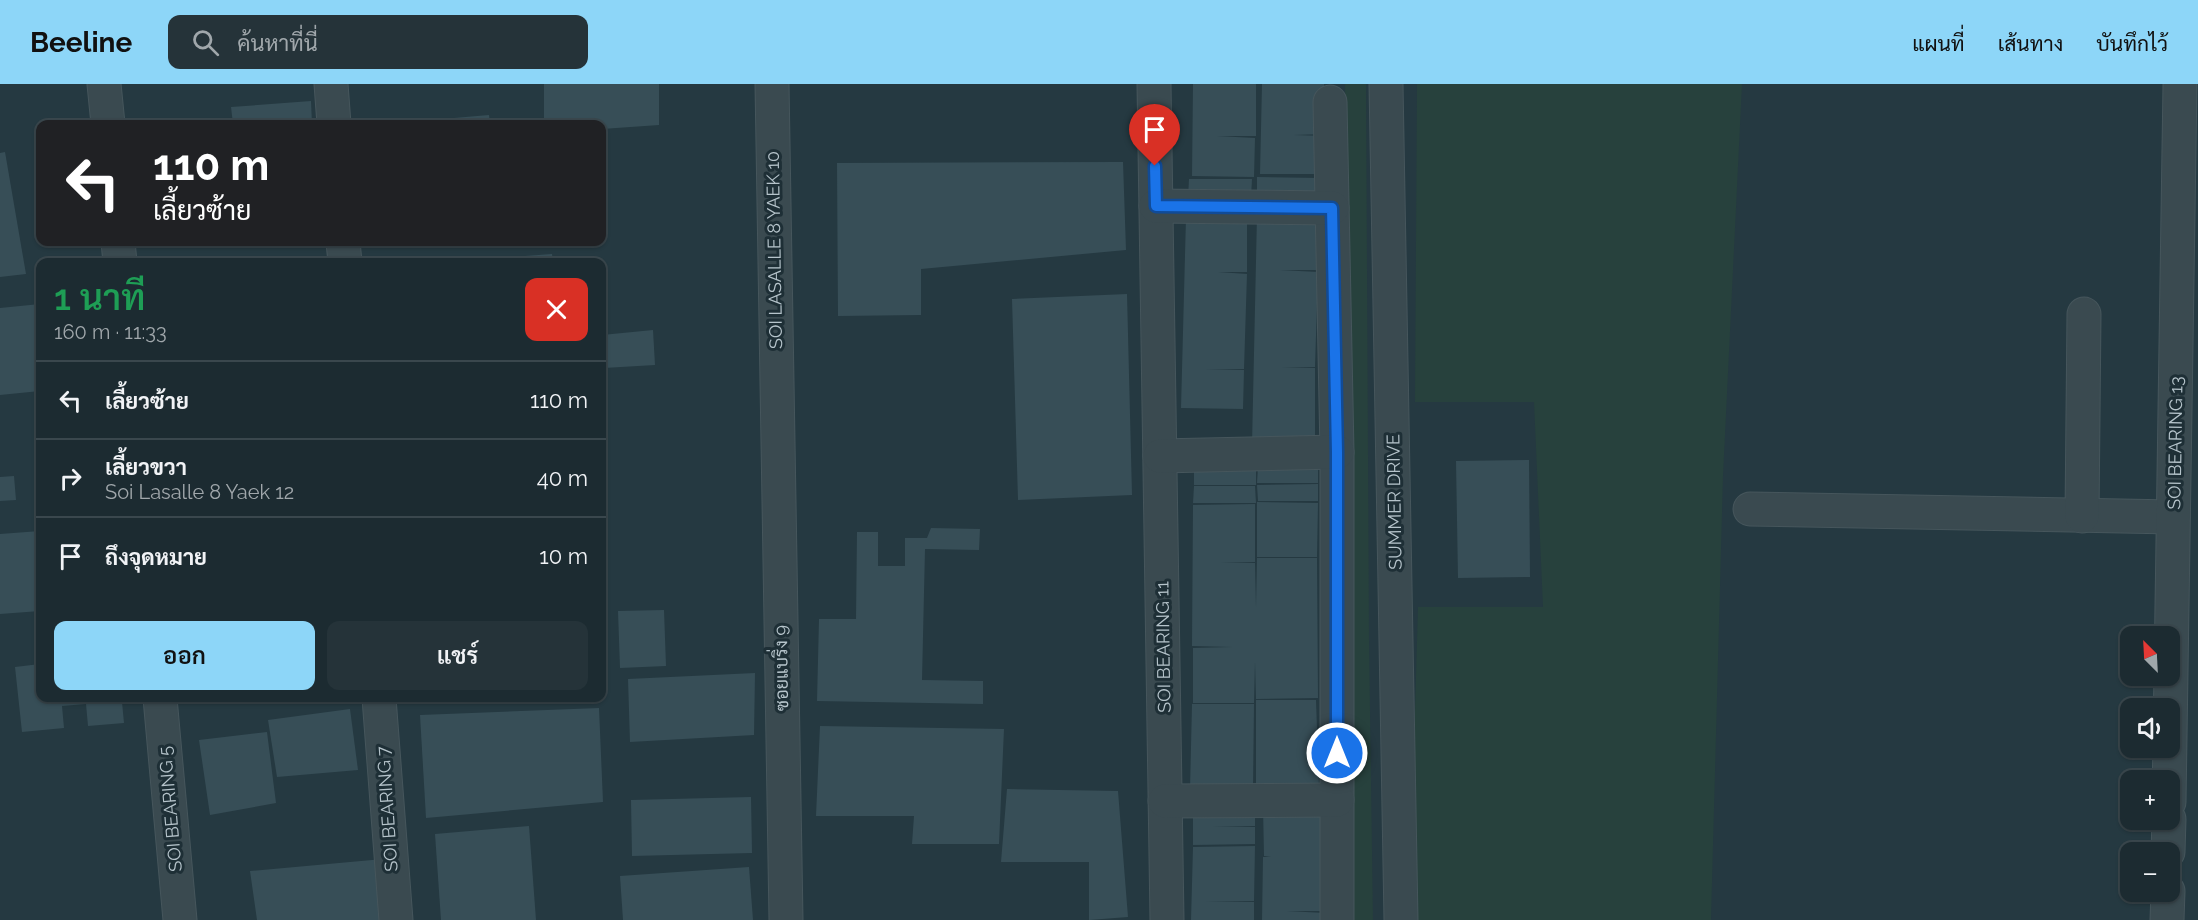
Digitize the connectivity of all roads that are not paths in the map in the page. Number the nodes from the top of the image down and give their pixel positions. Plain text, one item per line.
1 (104, 84) edge
2 (331, 84) edge
3 (772, 84) edge
4 (1154, 84) edge
5 (1386, 84) edge
6 (2180, 84) edge
7 (1330, 102) dead end
8 (108, 120) edge
9 (334, 120) edge
10 (1156, 206) junction
11 (1332, 208) junction
12 (2084, 314) dead end
13 (2187, 360) edge
14 (777, 416) joint
15 (1337, 452) junction
16 (1160, 456) junction
17 (1750, 509) dead end
18 (2082, 516) junction
19 (2173, 518) junction
20 (2184, 668) edge
21 (160, 702) edge
22 (379, 702) edge
23 (2173, 770) edge
24 (1337, 800) junction
25 (1165, 801) junction
26 (2168, 902) edge
27 (180, 920) edge
28 (396, 920) edge
29 (786, 920) edge
30 (1167, 920) edge
31 (1337, 920) edge
32 (1401, 920) edge
33 (2167, 920) edge

1 - 8 street
2 - 9 street
3 - 14 street, SOI LASALLE 8 YAEK 10
4 - 10 street, SOI BEARING 11
5 - 32 street, SUMMER DRIVE
6 - 13 street, SOI BEARING 13
7 - 11 street
10 - 11 street
10 - 16 street, SOI BEARING 11
11 - 15 street
12 - 18 street
13 - 19 street, SOI BEARING 13
14 - 29 street, ซอยแบริ่ง 9
15 - 16 street
15 - 24 street
16 - 25 street, SOI BEARING 11
17 - 18 street
18 - 19 street
19 - 20 street, SOI BEARING 13
20 - 23 street, SOI BEARING 13
21 - 27 street, SOI BEARING 5
22 - 28 street, SOI BEARING 7
24 - 25 street
24 - 31 street
25 - 30 street, SOI BEARING 11
26 - 33 street

